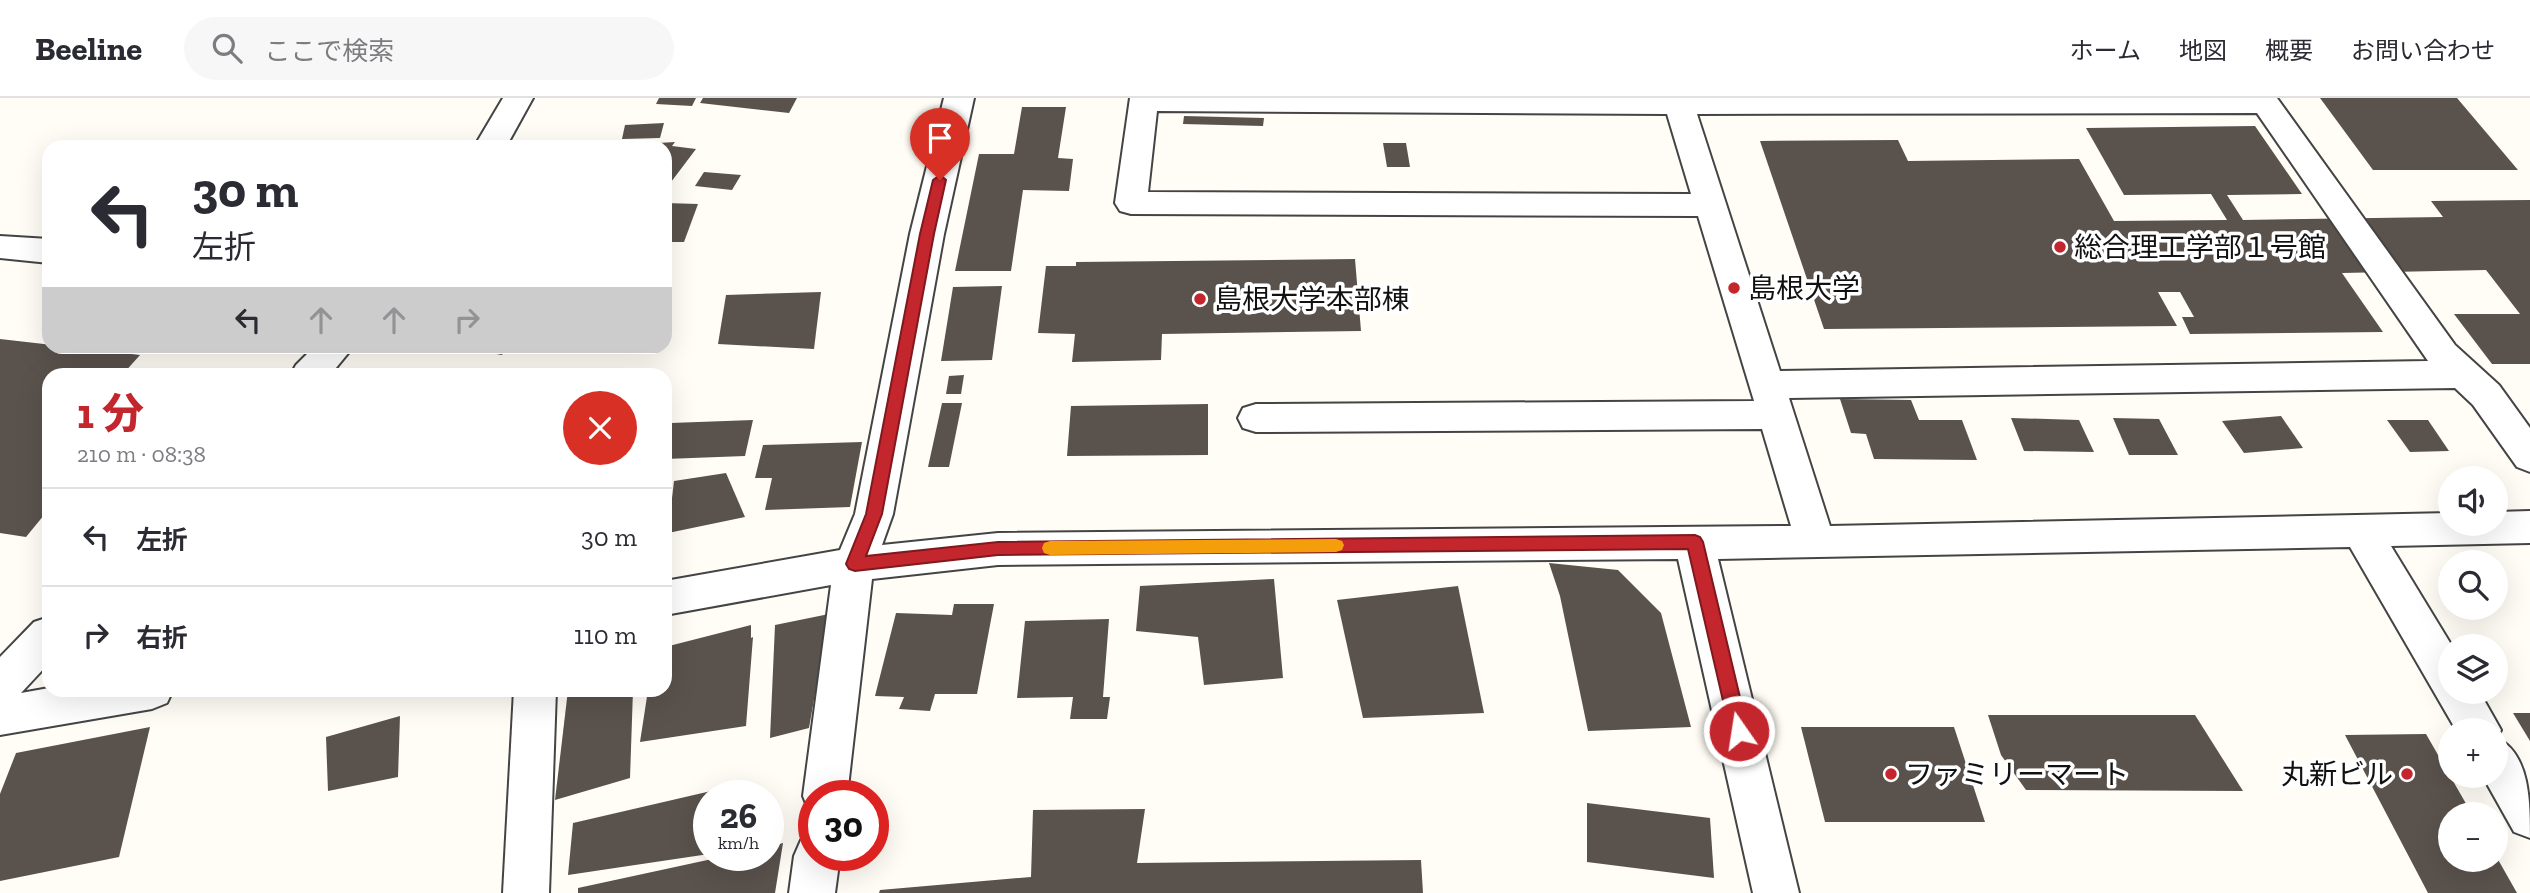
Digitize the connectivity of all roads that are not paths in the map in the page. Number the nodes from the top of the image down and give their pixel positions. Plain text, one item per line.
1 (518, 98) edge
2 (959, 98) edge
3 (2264, 100) edge
4 (1679, 102) edge
5 (494, 140) edge
6 (1711, 205) junction
7 (0, 247) edge
8 (42, 250) edge
9 (329, 354) edge
10 (315, 368) edge
11 (2466, 374) junction
12 (1773, 400) junction
13 (1256, 418) dead end
14 (2519, 426) edge
15 (2530, 457) edge
16 (2530, 527) edge
17 (2361, 530) junction
18 (1695, 542) junction
19 (1815, 542) junction
20 (855, 564) junction
21 (672, 597) edge
22 (42, 642) edge
23 (2438, 661) edge
24 (0, 686) edge
25 (111, 697) edge
26 (535, 697) edge
27 (0, 716) edge
28 (2508, 779) edge
29 (827, 780) edge
30 (2530, 817) edge
31 (815, 871) edge
32 (526, 893) edge
33 (813, 893) edge
34 (1776, 893) edge

1 - 5 street
2 - 20 street
3 - 4 street
3 - 11 street
4 - 6 street
4 - 6 street
6 - 12 street
7 - 8 street
9 - 10 street
11 - 12 street
11 - 14 street
12 - 13 street
12 - 19 street
14 - 15 street
16 - 17 street
17 - 19 street
17 - 23 street
18 - 19 street
18 - 20 street
18 - 34 street
20 - 21 street
20 - 29 street
22 - 24 street
25 - 27 street
26 - 32 street
28 - 30 street
31 - 33 street

